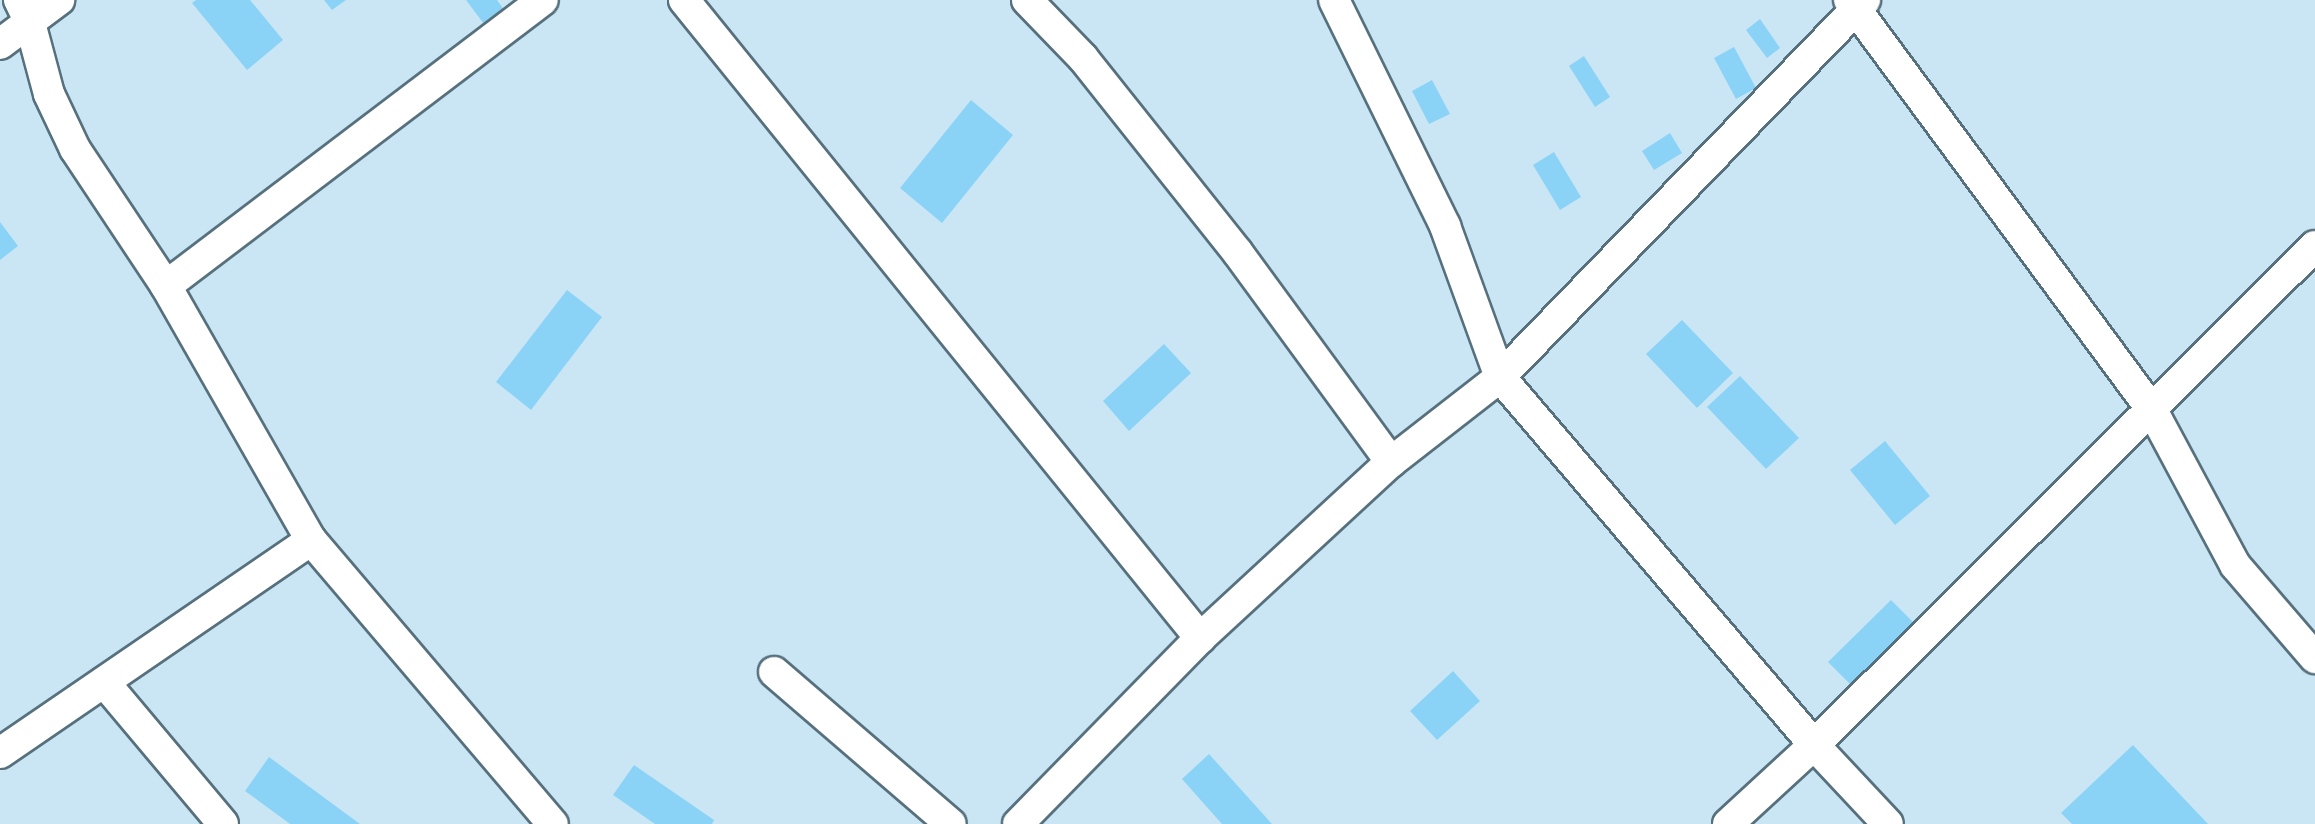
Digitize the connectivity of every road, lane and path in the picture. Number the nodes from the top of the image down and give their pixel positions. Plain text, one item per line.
1 (59, 0) edge
2 (543, 0) edge
3 (684, 0) edge
4 (1027, 0) edge
5 (1334, 0) edge
6 (1856, 3) edge
7 (25, 11) edge
8 (0, 44) edge
9 (2315, 246) edge
10 (166, 286) junction
11 (1500, 377) junction
12 (2152, 410) junction
13 (1391, 462) junction
14 (311, 540) junction
15 (1200, 638) junction
16 (2315, 658) edge
17 (774, 672) dead end
18 (104, 682) junction
19 (1814, 745) junction
20 (0, 753) edge
21 (223, 824) edge
22 (553, 824) edge
23 (951, 824) edge
24 (1018, 824) edge
25 (1728, 824) edge
26 (1888, 824) edge

1 - 7 street
2 - 10 street
3 - 15 street
4 - 13 street
5 - 11 street
6 - 11 street
6 - 12 street
7 - 8 street
7 - 10 street
9 - 12 street
10 - 14 street
11 - 13 street
11 - 19 street
12 - 16 street
12 - 19 street
13 - 15 street
14 - 18 street
14 - 22 street
15 - 24 street
17 - 23 street
18 - 20 street
18 - 21 street
19 - 25 street
19 - 26 street

